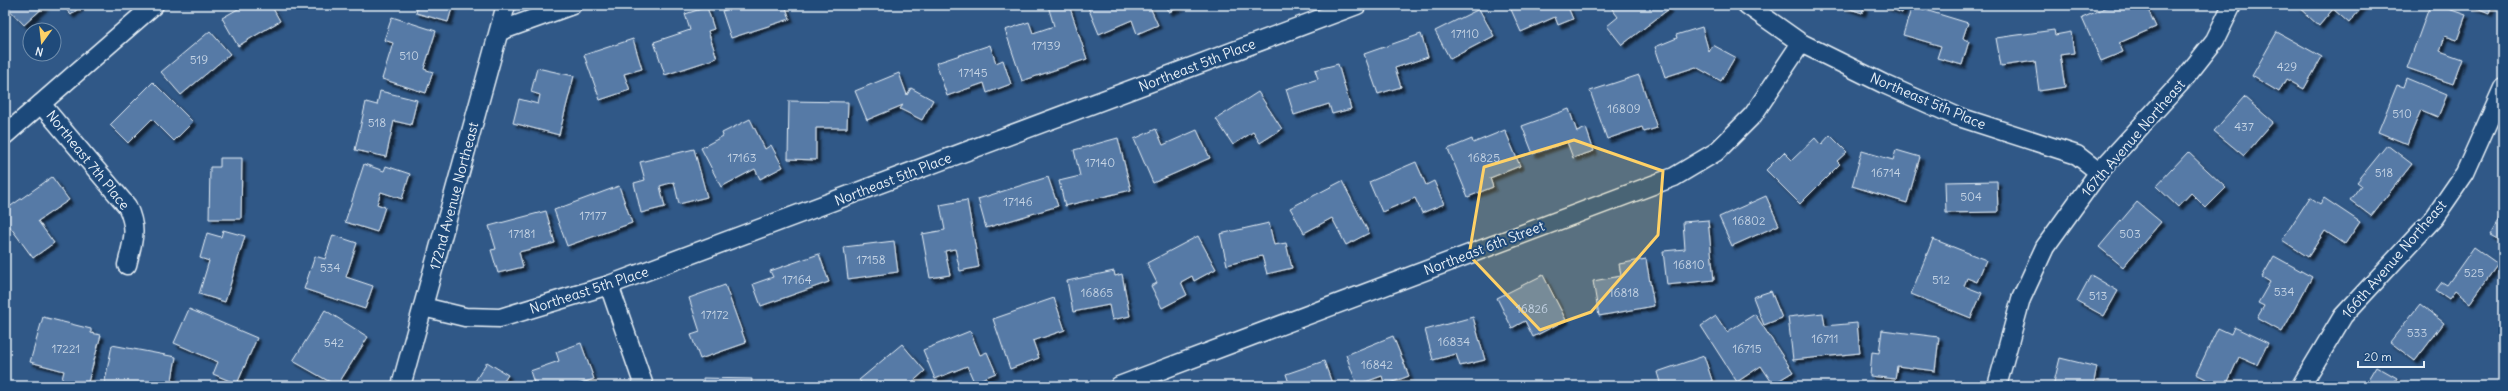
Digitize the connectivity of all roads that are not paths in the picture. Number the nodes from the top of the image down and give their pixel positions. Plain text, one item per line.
1 (154, 5) edge
2 (506, 5) edge
3 (572, 5) edge
4 (1357, 5) edge
5 (1747, 5) edge
6 (2232, 5) edge
7 (500, 31) junction
8 (1801, 43) junction
9 (2503, 88) edge
10 (41, 104) junction
11 (5, 135) edge
12 (2099, 172) junction
13 (128, 265) dead end
14 (609, 285) junction
15 (423, 308) junction
16 (401, 386) edge
17 (644, 386) edge
18 (1119, 386) edge
19 (1997, 386) edge
20 (2301, 386) edge

1 - 10 street
2 - 7 street, 172nd Avenue Northeast
3 - 7 street
4 - 14 street, Northeast 5th Place
5 - 8 street, Northeast 5th Place
6 - 12 street, 167th Avenue Northeast
7 - 15 street, 172nd Avenue Northeast
8 - 12 street, Northeast 5th Place
8 - 18 street, Northeast 6th Street
9 - 20 street, 166th Avenue Northeast
10 - 11 street
10 - 13 street, Northeast 7th Place
12 - 19 street, 167th Avenue Northeast
14 - 15 street, Northeast 5th Place
14 - 17 street
15 - 16 street, 172nd Avenue Northeast

